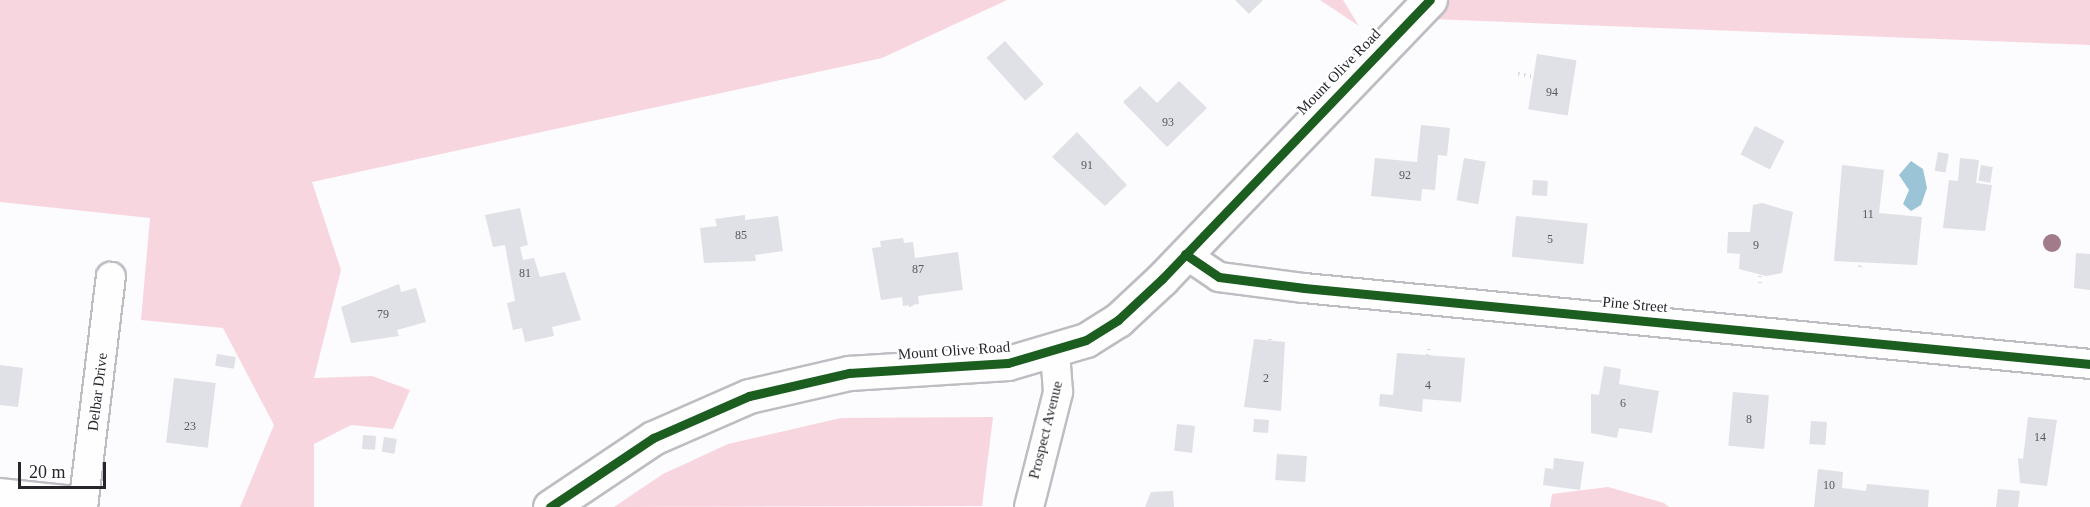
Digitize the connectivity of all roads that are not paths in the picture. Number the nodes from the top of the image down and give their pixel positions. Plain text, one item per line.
1 (1430, 0) edge
2 (1185, 254) junction
3 (111, 277) dead end
4 (1055, 352) junction
5 (2090, 364) edge
6 (0, 493) edge
7 (84, 505) edge
8 (550, 507) edge
9 (1029, 507) edge

1 - 2 street, Mount Olive Road
2 - 4 street, Mount Olive Road
2 - 5 street, Pine Street
3 - 7 street, Delbar Drive
4 - 8 street, Mount Olive Road
4 - 9 street, Prospect Avenue
6 - 7 street

